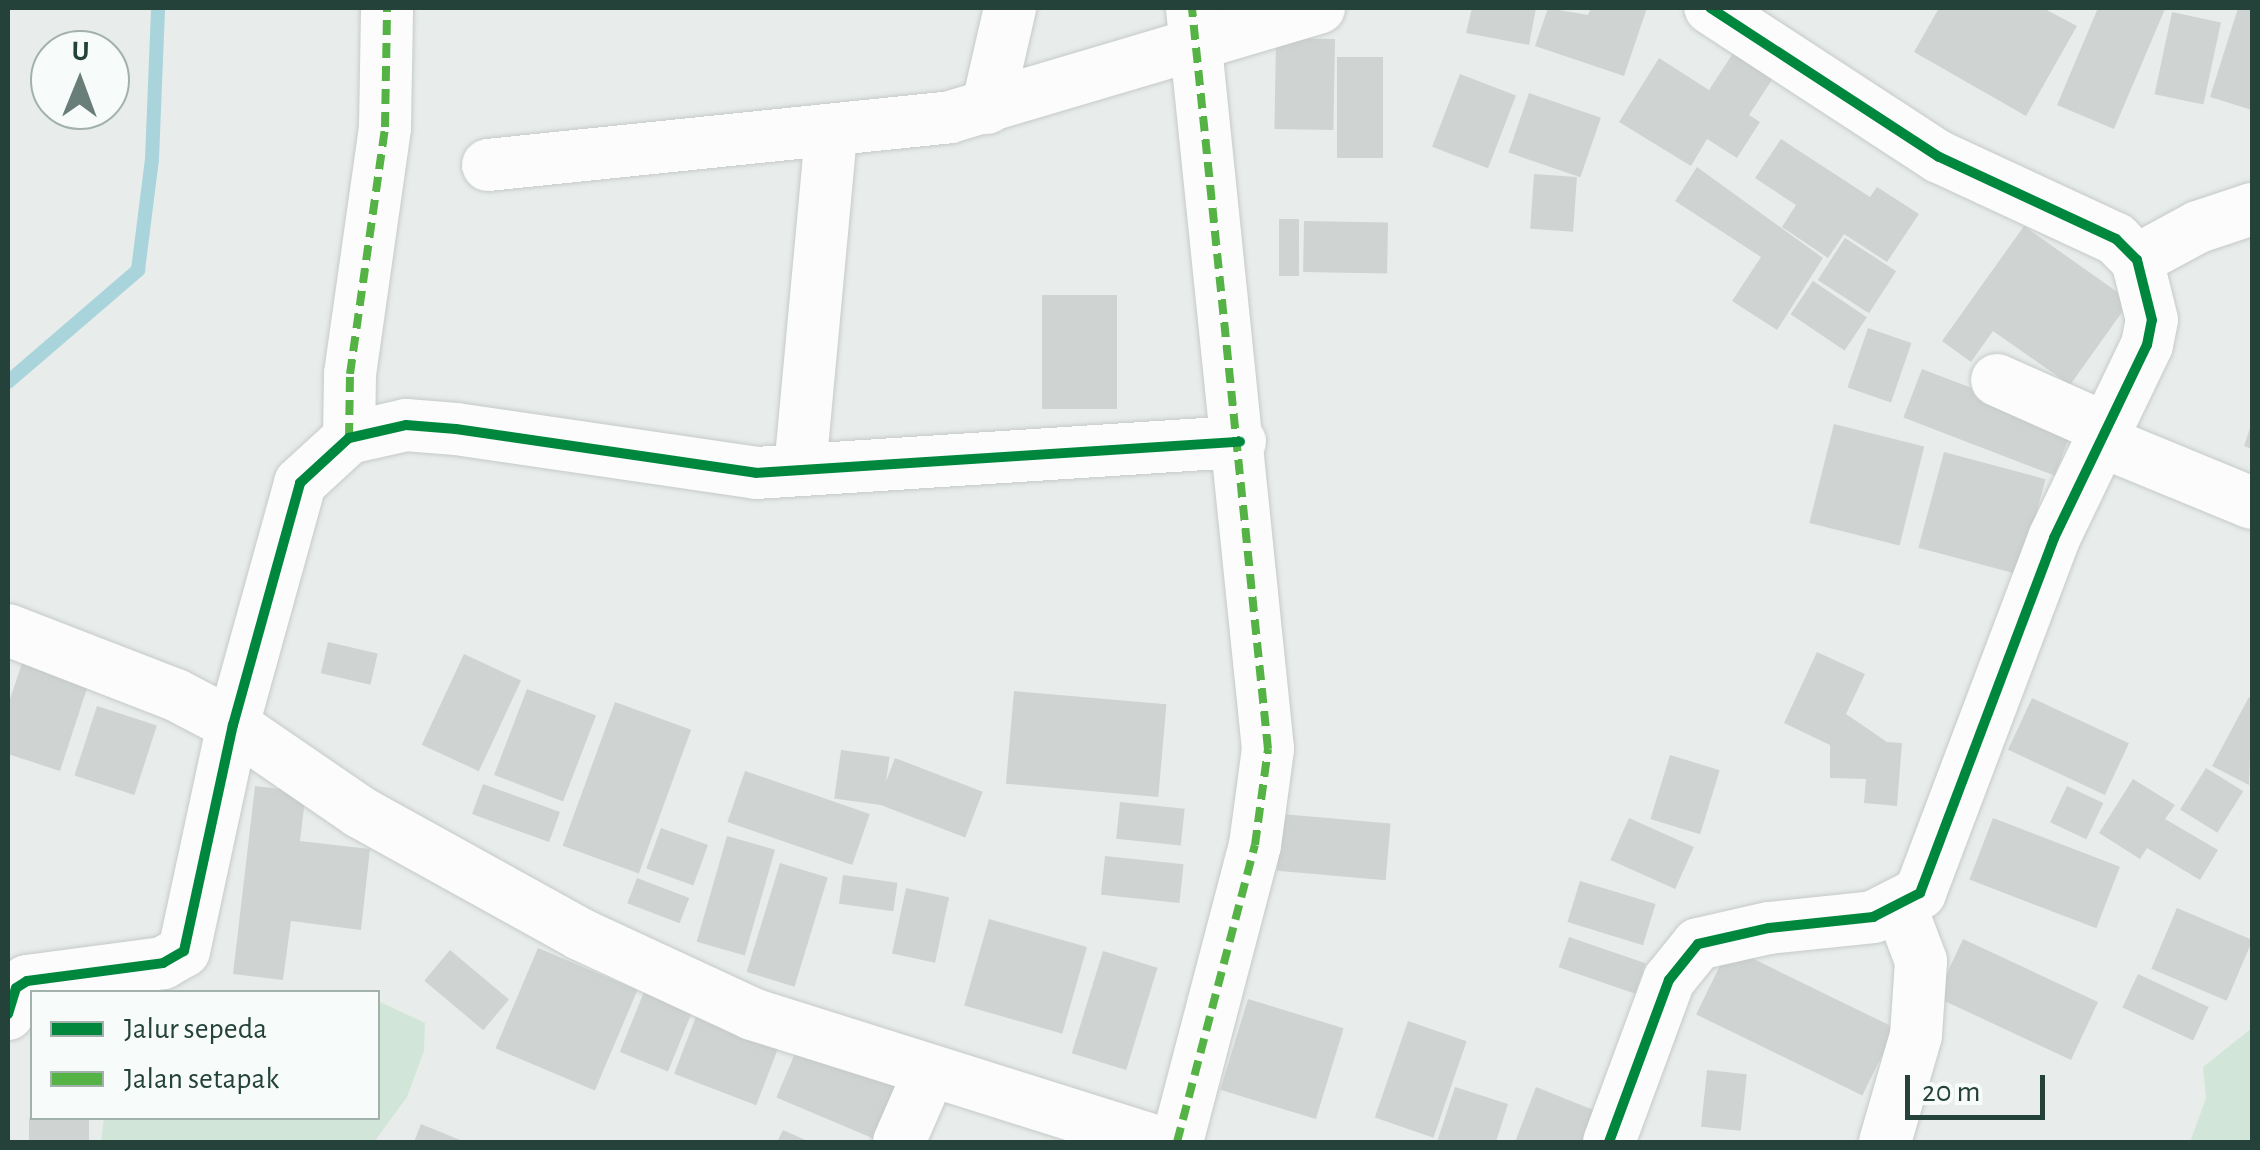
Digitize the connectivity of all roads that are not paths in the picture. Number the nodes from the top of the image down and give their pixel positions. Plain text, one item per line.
1 (387, 8) edge
2 (1010, 8) edge
3 (1320, 8) edge
4 (1710, 8) edge
5 (1193, 28) edge
6 (987, 108) junction
7 (831, 134) junction
8 (488, 164) dead end
9 (2252, 209) edge
10 (2137, 260) junction
11 (1997, 380) dead end
12 (2102, 434) junction
13 (349, 438) junction
14 (1240, 442) junction
15 (800, 469) junction
16 (2252, 503) edge
17 (8, 630) edge
18 (233, 725) junction
19 (1901, 908) junction
20 (8, 1014) edge
21 (930, 1071) junction
22 (899, 1142) edge
23 (1157, 1142) edge
24 (1177, 1142) edge
25 (1609, 1142) edge
26 (1885, 1142) edge

1 - 13 street
2 - 6 street
3 - 5 street
4 - 10 street
5 - 6 street
5 - 14 street
6 - 7 street
7 - 8 street
7 - 15 street
9 - 10 street
10 - 12 street
11 - 12 street
12 - 16 street
12 - 19 street
13 - 15 street
13 - 18 street
14 - 15 street
14 - 24 street
17 - 18 street
18 - 20 street
18 - 21 street
19 - 25 street
19 - 26 street
21 - 22 street
21 - 23 street

